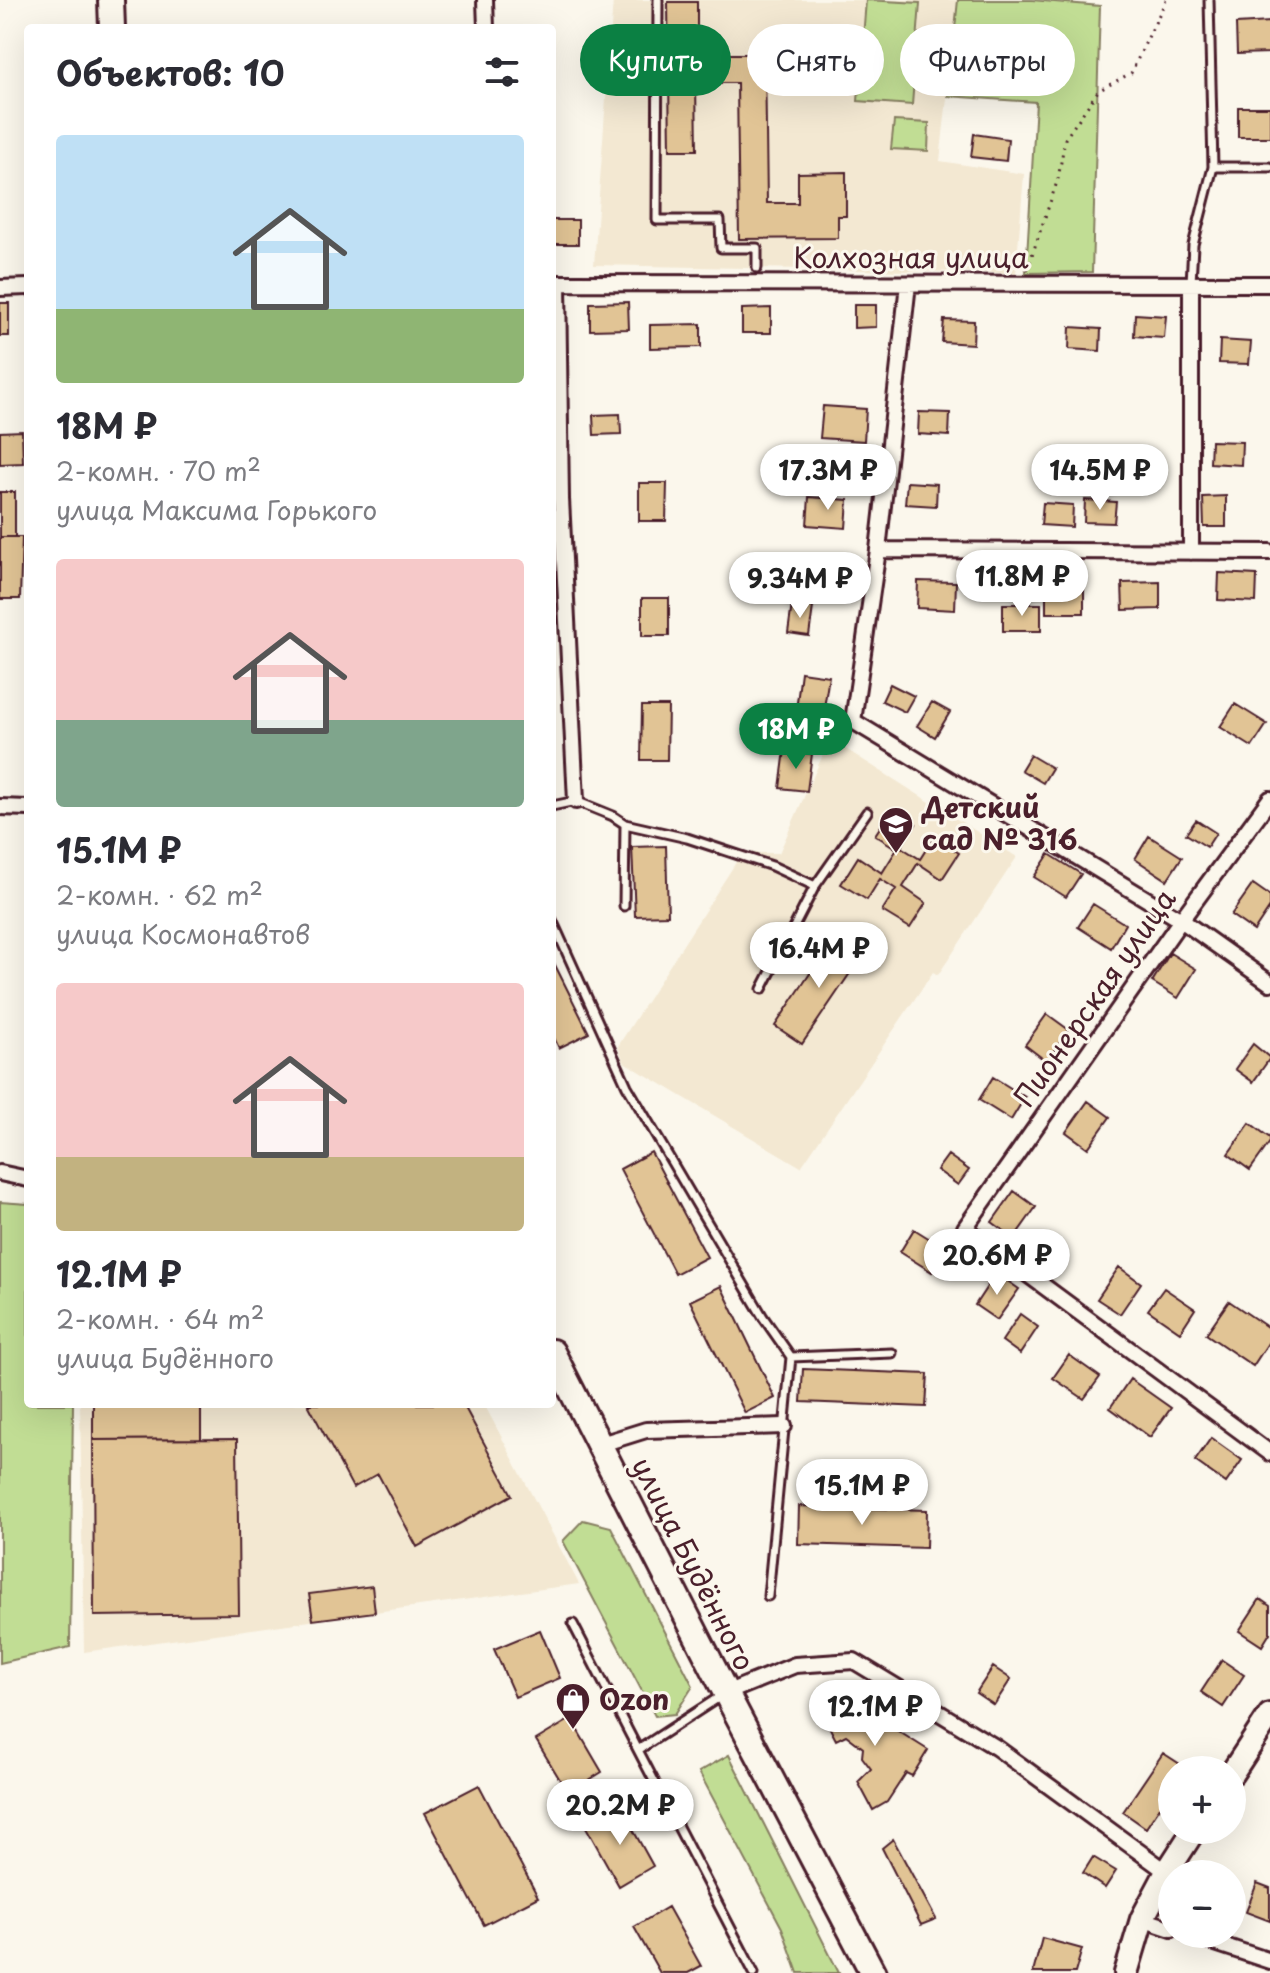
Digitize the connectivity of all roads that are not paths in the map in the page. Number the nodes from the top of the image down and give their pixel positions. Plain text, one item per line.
1 (111, 0) edge
2 (485, 0) edge
3 (658, 0) edge
4 (1209, 0) edge
5 (112, 24) edge
6 (486, 24) edge
7 (1213, 167) junction
8 (1270, 167) edge
9 (757, 268) dead end
10 (556, 283) edge
11 (908, 284) junction
12 (1270, 284) edge
13 (1191, 285) junction
14 (24, 287) edge
15 (0, 288) edge
16 (556, 319) edge
17 (878, 550) junction
18 (1191, 552) junction
19 (1270, 552) edge
20 (1270, 799) edge
21 (576, 801) junction
22 (556, 805) edge
23 (0, 807) edge
24 (24, 808) edge
25 (867, 812) dead end
26 (625, 824) junction
27 (815, 886) junction
28 (624, 906) dead end
29 (1181, 920) junction
30 (556, 929) edge
31 (1270, 983) edge
32 (762, 989) dead end
33 (0, 1173) edge
34 (24, 1178) edge
35 (892, 1353) dead end
36 (791, 1357) junction
37 (556, 1360) edge
38 (784, 1426) junction
39 (598, 1445) junction
40 (1270, 1453) edge
41 (768, 1596) dead end
42 (573, 1624) dead end
43 (726, 1693) junction
44 (1270, 1715) edge
45 (638, 1750) junction
46 (1243, 1756) edge
47 (1158, 1865) edge
48 (1158, 1889) edge
49 (1142, 1919) junction
50 (1158, 1924) edge
51 (1231, 1948) edge
52 (1270, 1961) edge
53 (754, 1973) edge
54 (873, 1973) edge
55 (1126, 1973) edge

1 - 5 main road
2 - 6 street
3 - 9 lane
4 - 7 lane
7 - 8 lane
7 - 13 lane
10 - 11 street, Колхозная улица
11 - 13 street, Колхозная улица
11 - 17 street
12 - 13 street, Колхозная улица
13 - 18 street
14 - 15 street
16 - 21 street
17 - 18 street
17 - 29 street
18 - 19 street
20 - 29 street, Пионерская улица
21 - 22 lane
21 - 26 lane
23 - 24 street
25 - 27 lane
26 - 27 lane
26 - 28 lane
27 - 32 lane
29 - 31 street
29 - 40 street, Пионерская улица
30 - 36 lane
33 - 34 street
35 - 36 lane
36 - 38 lane
37 - 39 main road, улица Будённого
38 - 39 street
38 - 41 lane
39 - 43 main road, улица Будённого
42 - 45 lane
43 - 45 lane
43 - 47 street
43 - 54 main road, улица Будённого
44 - 46 street
45 - 53 lane
48 - 49 street
49 - 50 street
49 - 55 street
51 - 52 street

